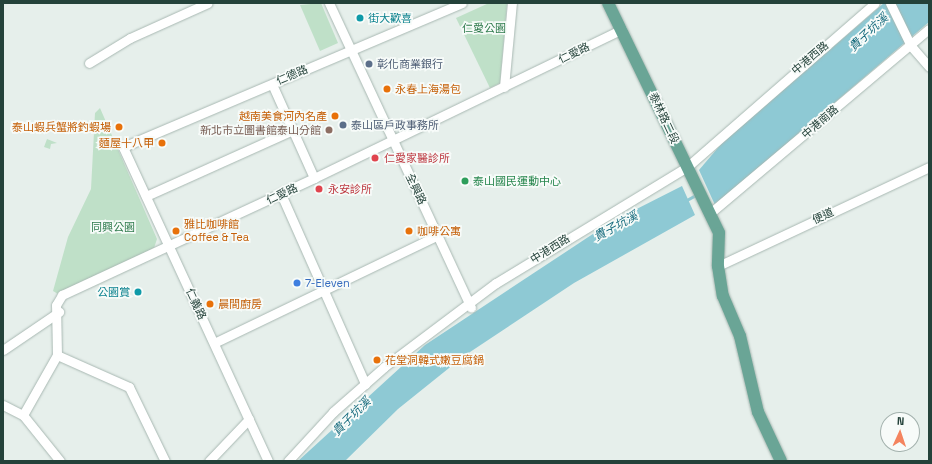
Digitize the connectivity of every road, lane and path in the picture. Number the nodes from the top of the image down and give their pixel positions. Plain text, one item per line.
1 (208, 3) edge
2 (329, 3) edge
3 (512, 3) edge
4 (608, 3) edge
5 (875, 3) edge
6 (890, 3) edge
7 (459, 4) edge
8 (622, 29) junction
9 (929, 29) edge
10 (910, 44) junction
11 (351, 50) junction
12 (89, 63) dead end
13 (929, 67) edge
14 (272, 84) junction
15 (504, 87) junction
16 (293, 130) junction
17 (392, 141) junction
18 (123, 147) joint
19 (929, 167) edge
20 (688, 171) junction
21 (314, 178) junction
22 (282, 194) junction
23 (146, 196) junction
24 (708, 212) junction
25 (438, 235) junction
26 (170, 247) junction
27 (718, 266) junction
28 (322, 288) junction
29 (471, 305) junction
30 (59, 312) junction
31 (214, 344) junction
32 (3, 350) edge
33 (57, 355) junction
34 (365, 384) junction
35 (3, 405) edge
36 (23, 415) junction
37 (249, 419) junction
38 (60, 461) edge
39 (166, 461) edge
40 (209, 461) edge
41 (268, 461) edge
42 (288, 461) edge
43 (781, 461) edge

1 - 12 street
2 - 11 street, 全興路
3 - 15 street
4 - 8 main road, 泰林路二段
5 - 20 street, 中港西路
6 - 10 street
7 - 11 street, 仁德路
8 - 15 street, 仁愛路
8 - 20 main road, 泰林路二段
9 - 10 street, 中港南路
10 - 13 street
10 - 24 street, 中港南路
11 - 14 street, 仁德路
11 - 17 street, 全興路
14 - 16 street
14 - 18 street, 仁德路
15 - 17 street, 仁愛路
16 - 21 street
16 - 23 street
17 - 21 street, 仁愛路
17 - 25 street, 全興路
18 - 23 street, 仁義路
19 - 27 street, 便道
20 - 24 main road, 泰林路二段
20 - 29 street, 中港西路
21 - 22 street, 仁愛路
22 - 26 street, 仁愛路
22 - 28 street
23 - 26 street, 仁義路
24 - 27 main road, 泰林路二段
25 - 28 street
25 - 29 street, 全興路
26 - 30 street, 仁愛路
26 - 31 street, 仁義路
27 - 43 main road
28 - 31 street
28 - 34 street
29 - 34 street, 中港西路
30 - 32 street
30 - 33 street
31 - 37 street, 仁義路
33 - 36 street
33 - 39 street
34 - 42 street, 中港西路
35 - 36 street
36 - 38 street
37 - 40 street
37 - 41 street, 仁義路

